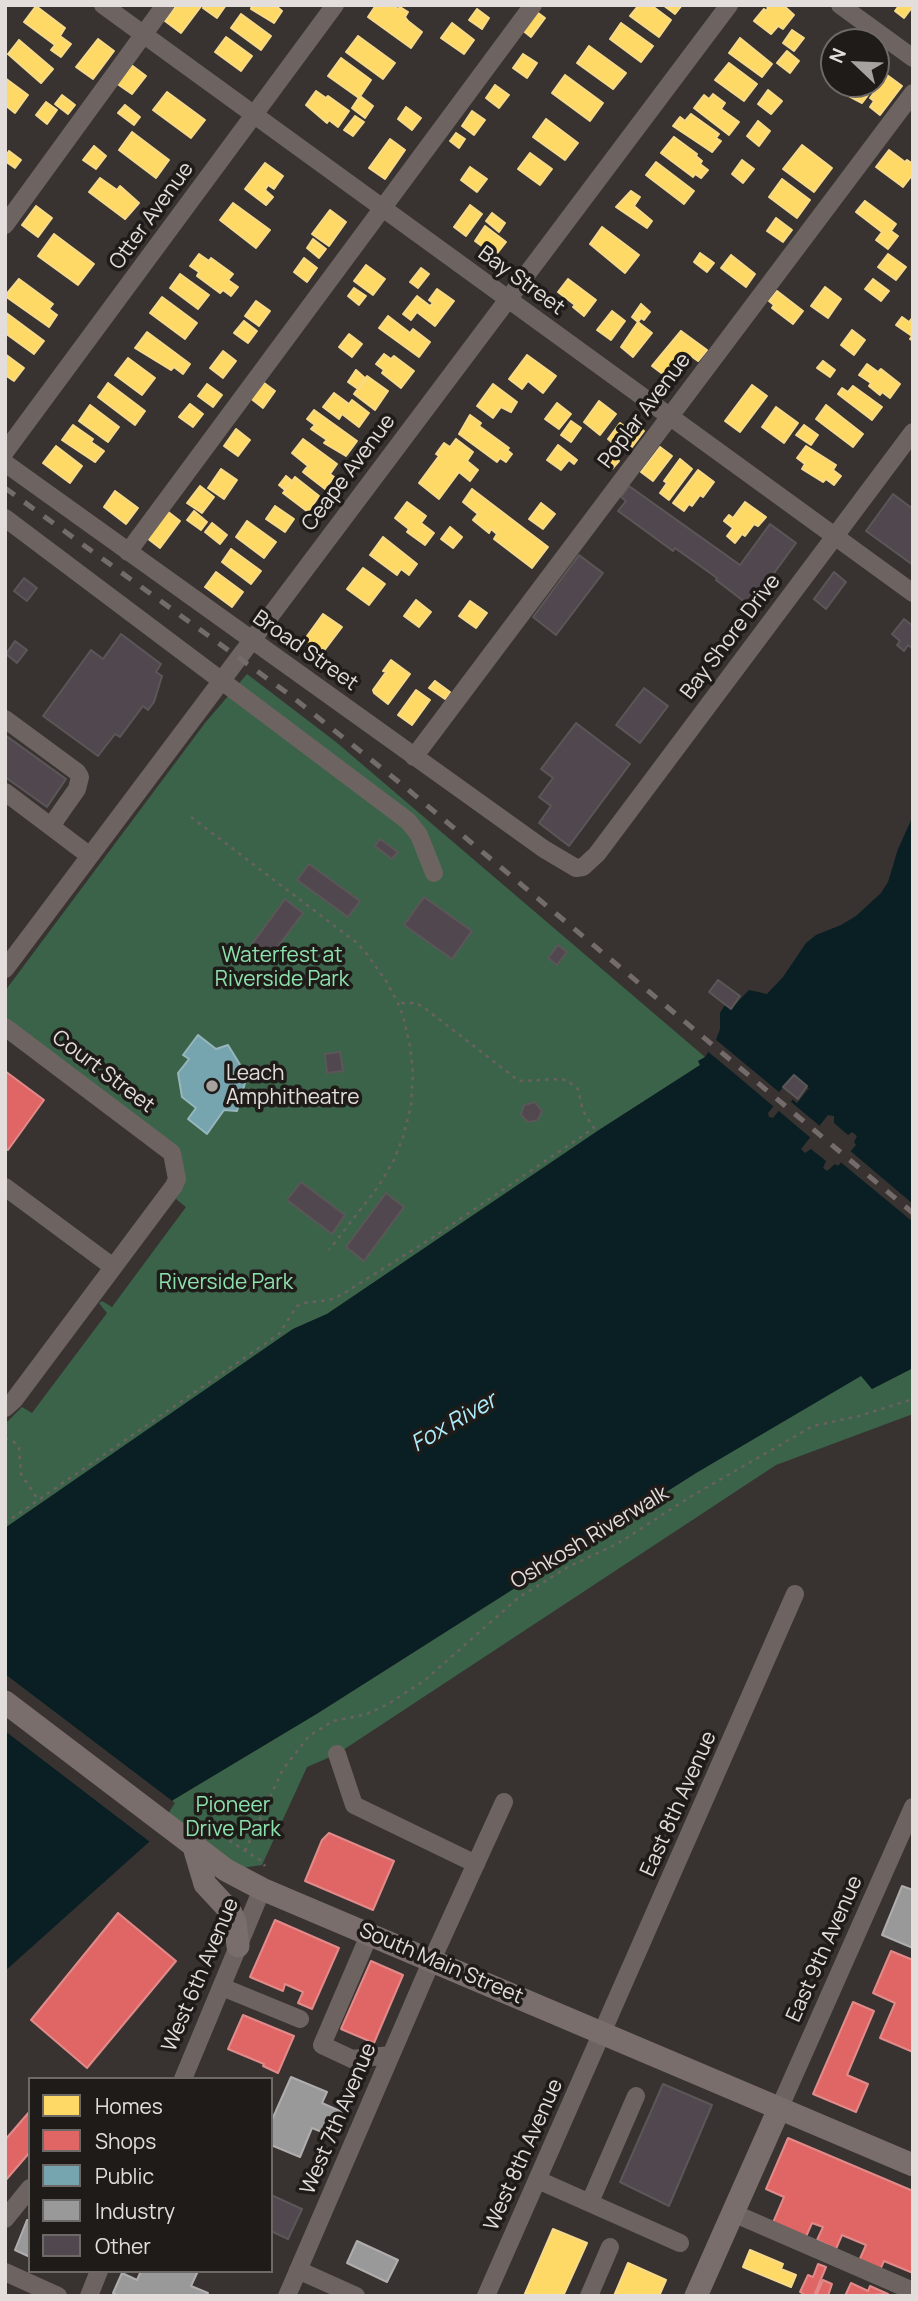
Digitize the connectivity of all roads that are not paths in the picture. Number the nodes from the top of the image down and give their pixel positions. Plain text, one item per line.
1 (103, 5) edge
2 (165, 5) edge
3 (335, 5) edge
4 (533, 5) edge
5 (729, 5) edge
6 (840, 5) edge
7 (144, 35) junction
8 (913, 58) edge
9 (913, 93) edge
10 (254, 115) junction
11 (383, 208) junction
12 (5, 225) edge
13 (508, 300) junction
14 (669, 417) junction
15 (913, 432) edge
16 (5, 452) edge
17 (5, 463) edge
18 (5, 518) edge
19 (835, 537) junction
20 (128, 552) junction
21 (913, 593) edge
22 (251, 641) junction
23 (221, 680) junction
24 (5, 719) edge
25 (414, 757) junction
26 (5, 792) edge
27 (51, 826) junction
28 (90, 856) junction
29 (583, 867) joint
30 (434, 873) dead end
31 (5, 970) edge
32 (5, 1027) edge
33 (5, 1187) edge
34 (113, 1267) junction
35 (5, 1408) edge
36 (796, 1594) dead end
37 (5, 1702) edge
38 (337, 1754) dead end
39 (504, 1802) dead end
40 (913, 1807) edge
41 (194, 1847) junction
42 (476, 1864) junction
43 (262, 1889) junction
44 (370, 1933) junction
45 (238, 1946) junction
46 (432, 1960) junction
47 (222, 1987) junction
48 (300, 2019) dead end
49 (603, 2033) junction
50 (391, 2055) junction
51 (184, 2077) edge
52 (636, 2096) dead end
53 (779, 2109) junction
54 (913, 2165) edge
55 (538, 2180) junction
56 (28, 2190) edge
57 (590, 2202) junction
58 (733, 2213) junction
59 (5, 2219) edge
60 (680, 2242) dead end
61 (610, 2247) dead end
62 (298, 2270) junction
63 (5, 2272) edge
64 (98, 2273) edge
65 (913, 2291) edge
66 (58, 2296) edge
67 (89, 2296) edge
68 (287, 2296) edge
69 (356, 2296) edge
70 (486, 2296) edge
71 (589, 2296) edge
72 (696, 2296) edge

1 - 7 street, Bay Street
2 - 7 street
3 - 10 street, Otter Avenue
4 - 11 street
5 - 13 street, Ceape Avenue
6 - 8 street
7 - 10 street, Bay Street
7 - 12 street
9 - 14 street, Poplar Avenue
10 - 11 street, Bay Street
10 - 16 street, Otter Avenue
11 - 13 street, Bay Street
11 - 20 street
13 - 14 street, Bay Street
13 - 22 street, Ceape Avenue
14 - 19 street, Bay Street
14 - 25 street, Poplar Avenue
15 - 19 street, Bay Shore Drive
17 - 20 street, Broad Street
18 - 23 street
19 - 21 street, Bay Street
19 - 29 street, Bay Shore Drive
20 - 22 street, Broad Street
22 - 23 street, Ceape Avenue
22 - 25 street, Broad Street
23 - 28 street, Ceape Avenue
23 - 30 street
24 - 27 street
25 - 29 street, Broad Street
26 - 27 street
27 - 28 street
28 - 31 street, Ceape Avenue
32 - 34 street, Court Street
33 - 34 street
34 - 35 street
36 - 49 street, East 8th Avenue
37 - 41 main road, South Main Street
38 - 42 street
39 - 42 street, West 7th Avenue
40 - 53 street, East 9th Avenue
41 - 43 main road, South Main Street
41 - 45 main road
42 - 46 street, West 7th Avenue
43 - 44 main road, South Main Street
43 - 45 street, West 6th Avenue
44 - 46 main road, South Main Street
44 - 50 street
45 - 47 street, West 6th Avenue
46 - 49 main road, South Main Street
46 - 50 street, West 7th Avenue
47 - 48 street
47 - 51 street, West 6th Avenue
49 - 53 main road, South Main Street
49 - 55 street, West 8th Avenue
50 - 62 street, West 7th Avenue
52 - 57 street
53 - 54 main road, South Main Street
53 - 58 main road
55 - 57 street
55 - 70 street, West 8th Avenue
56 - 59 street
57 - 60 street
58 - 65 street
58 - 72 main road
61 - 71 street
62 - 68 street, West 7th Avenue
62 - 69 street
63 - 66 street
64 - 67 street

